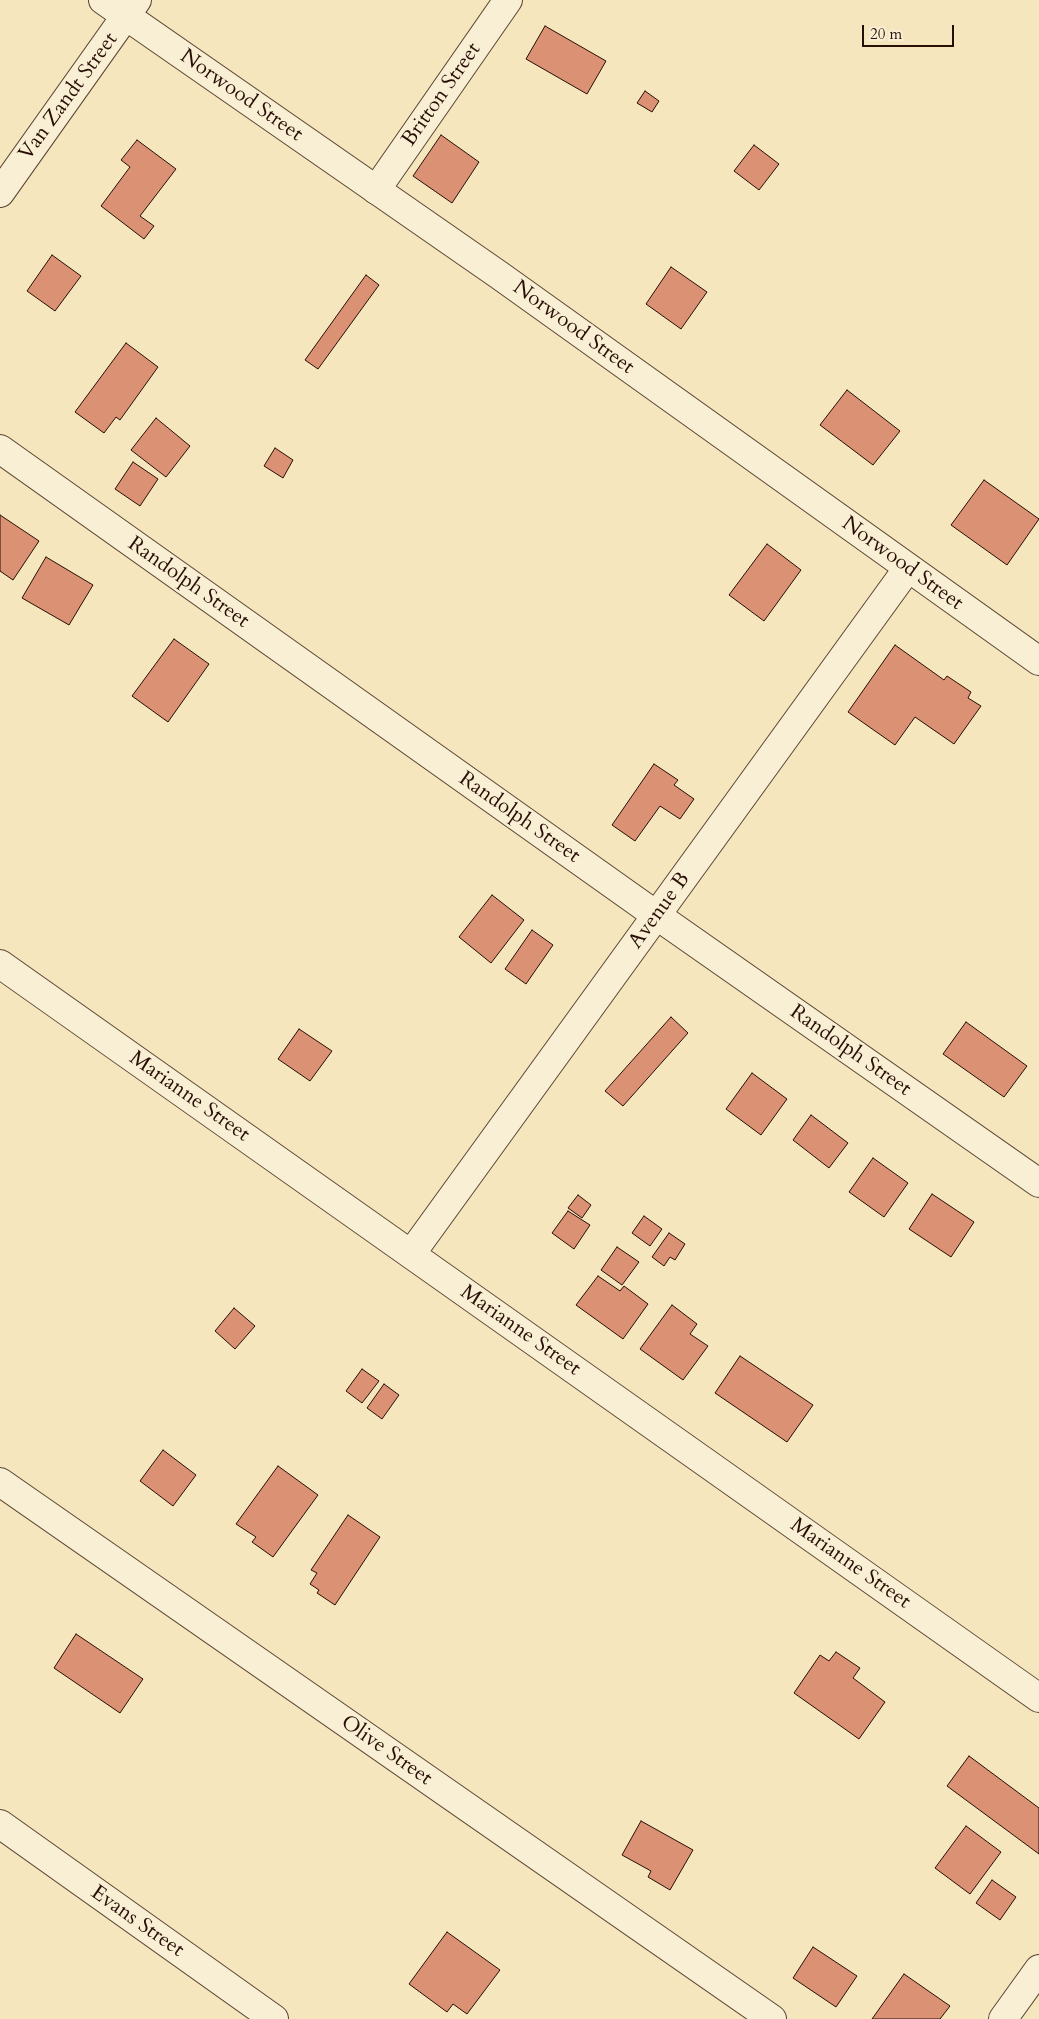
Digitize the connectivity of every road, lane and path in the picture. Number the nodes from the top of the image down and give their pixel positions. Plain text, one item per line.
1 (104, 0) edge
2 (508, 0) edge
3 (132, 8) edge
4 (376, 190) junction
5 (0, 193) edge
6 (0, 450) edge
7 (908, 568) junction
8 (1039, 661) edge
9 (656, 915) junction
10 (0, 964) edge
11 (1036, 1175) edge
12 (411, 1254) junction
13 (0, 1482) edge
14 (1039, 1698) edge
15 (0, 1824) edge
16 (1039, 1969) edge
17 (274, 2019) edge
18 (772, 2019) edge
19 (1003, 2019) edge

1 - 3 street, Norwood Street
2 - 4 street, Britton Street
3 - 4 street, Norwood Street
3 - 5 street, Van Zandt Street
4 - 7 street, Norwood Street
6 - 9 street, Randolph Street
7 - 8 street, Norwood Street
7 - 9 street, Avenue B
9 - 11 street, Randolph Street
9 - 12 street, Avenue B
10 - 12 street, Marianne Street
12 - 14 street, Marianne Street
13 - 18 street, Olive Street
15 - 17 street, Evans Street
16 - 19 street

